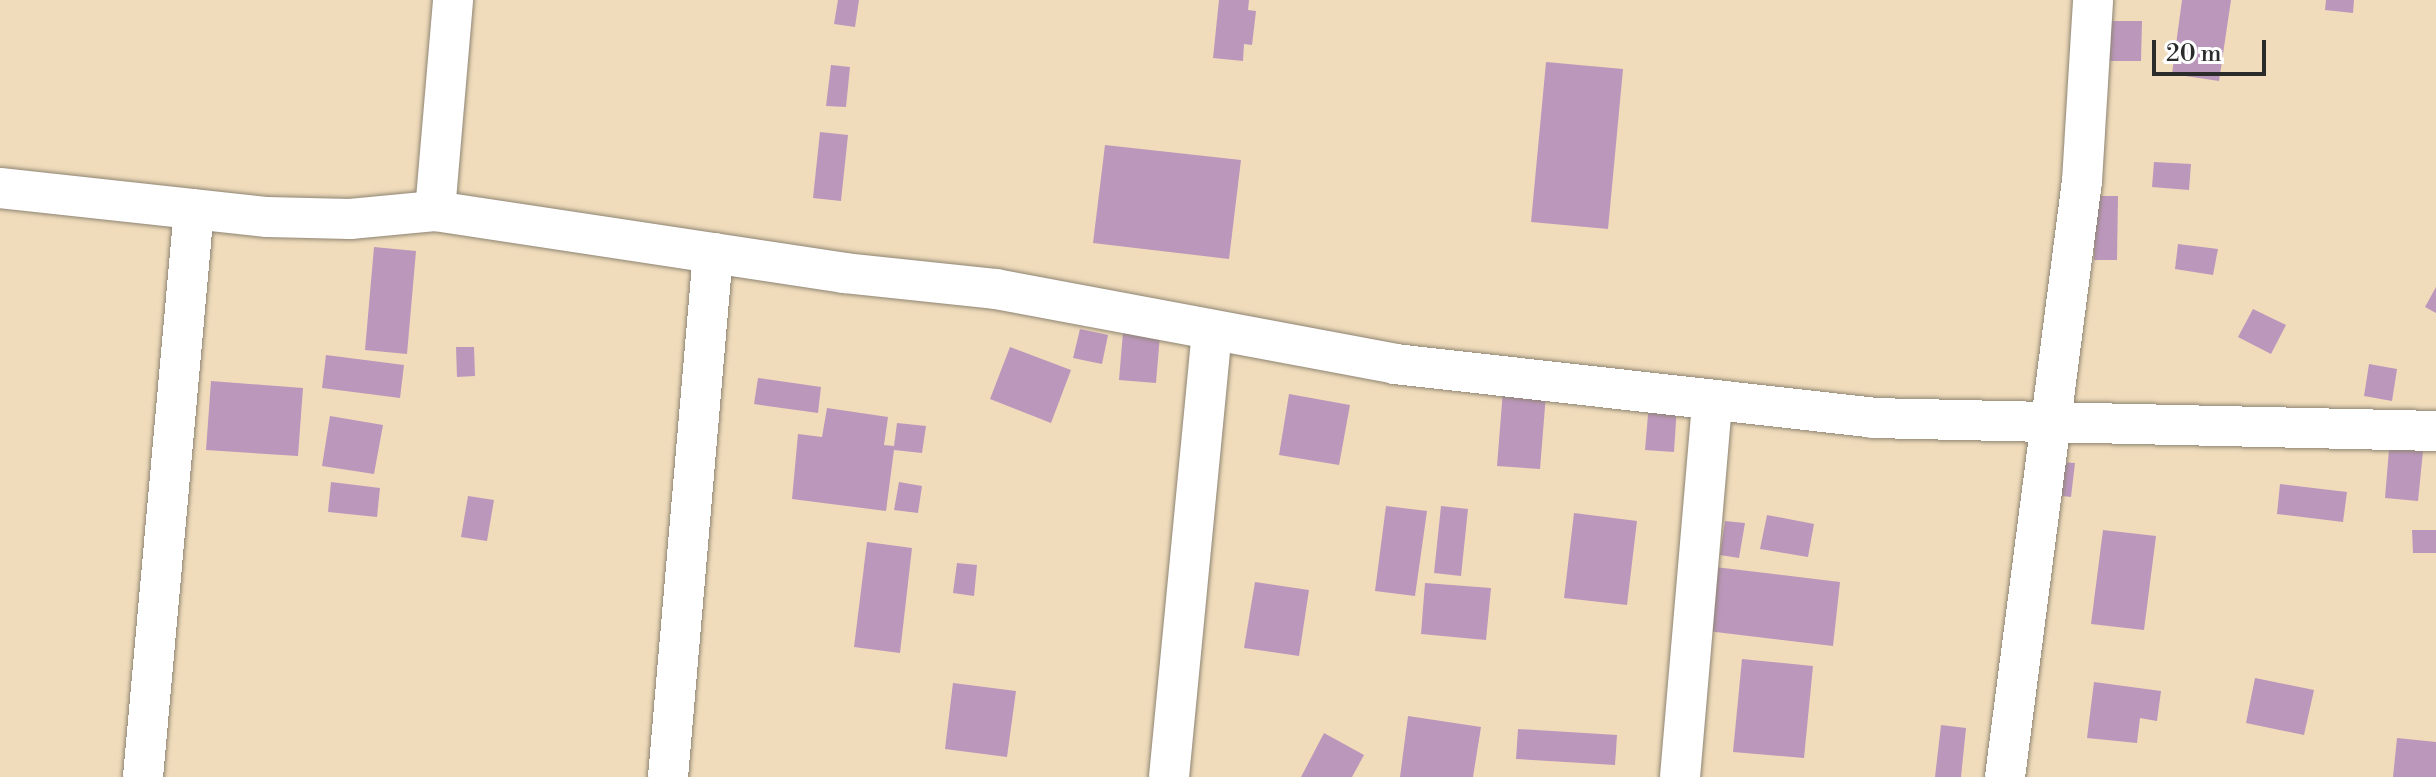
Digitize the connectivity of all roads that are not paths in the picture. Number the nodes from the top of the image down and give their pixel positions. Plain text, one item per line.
1 (453, 0) edge
2 (2093, 0) edge
3 (0, 188) edge
4 (194, 209) junction
5 (435, 211) junction
6 (713, 253) junction
7 (1212, 334) junction
8 (1712, 401) junction
9 (2052, 426) junction
10 (2436, 431) edge
11 (143, 777) edge
12 (668, 777) edge
13 (1169, 777) edge
14 (1680, 777) edge
15 (2005, 777) edge

1 - 5 street
2 - 9 street
3 - 4 street
4 - 5 street
4 - 11 street
5 - 6 street
6 - 7 street
6 - 12 street
7 - 8 street
7 - 13 street
8 - 9 street
8 - 14 street
9 - 10 street
9 - 15 street

